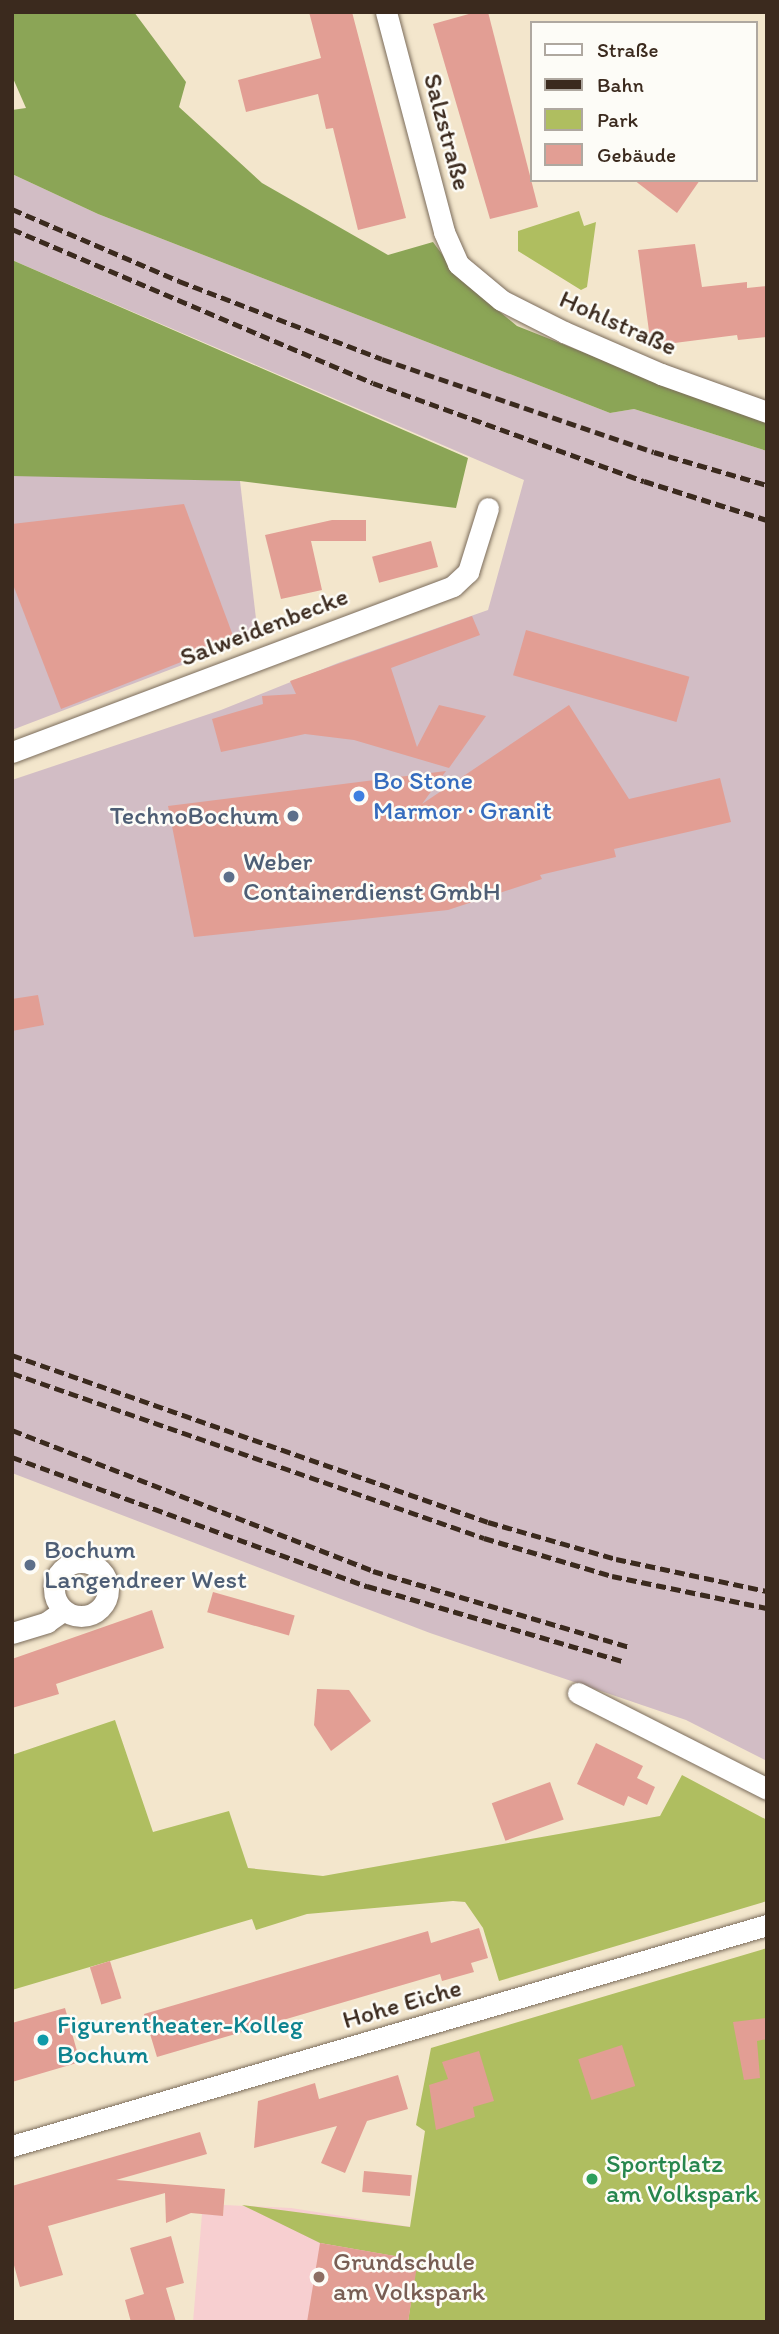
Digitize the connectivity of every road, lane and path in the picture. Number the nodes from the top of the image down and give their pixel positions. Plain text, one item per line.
1 (386, 12) edge
2 (458, 264) joint
3 (767, 412) edge
4 (488, 508) dead end
5 (12, 752) edge
6 (63, 1611) dead end
7 (12, 1633) edge
8 (578, 1693) dead end
9 (767, 1789) edge
10 (767, 1926) edge
11 (12, 2147) edge

1 - 2 street, Salzstraße
2 - 3 street, Hohlstraße
4 - 5 street, Salweidenbecke
6 - 7 street
8 - 9 street
10 - 11 street, Hohe Eiche

